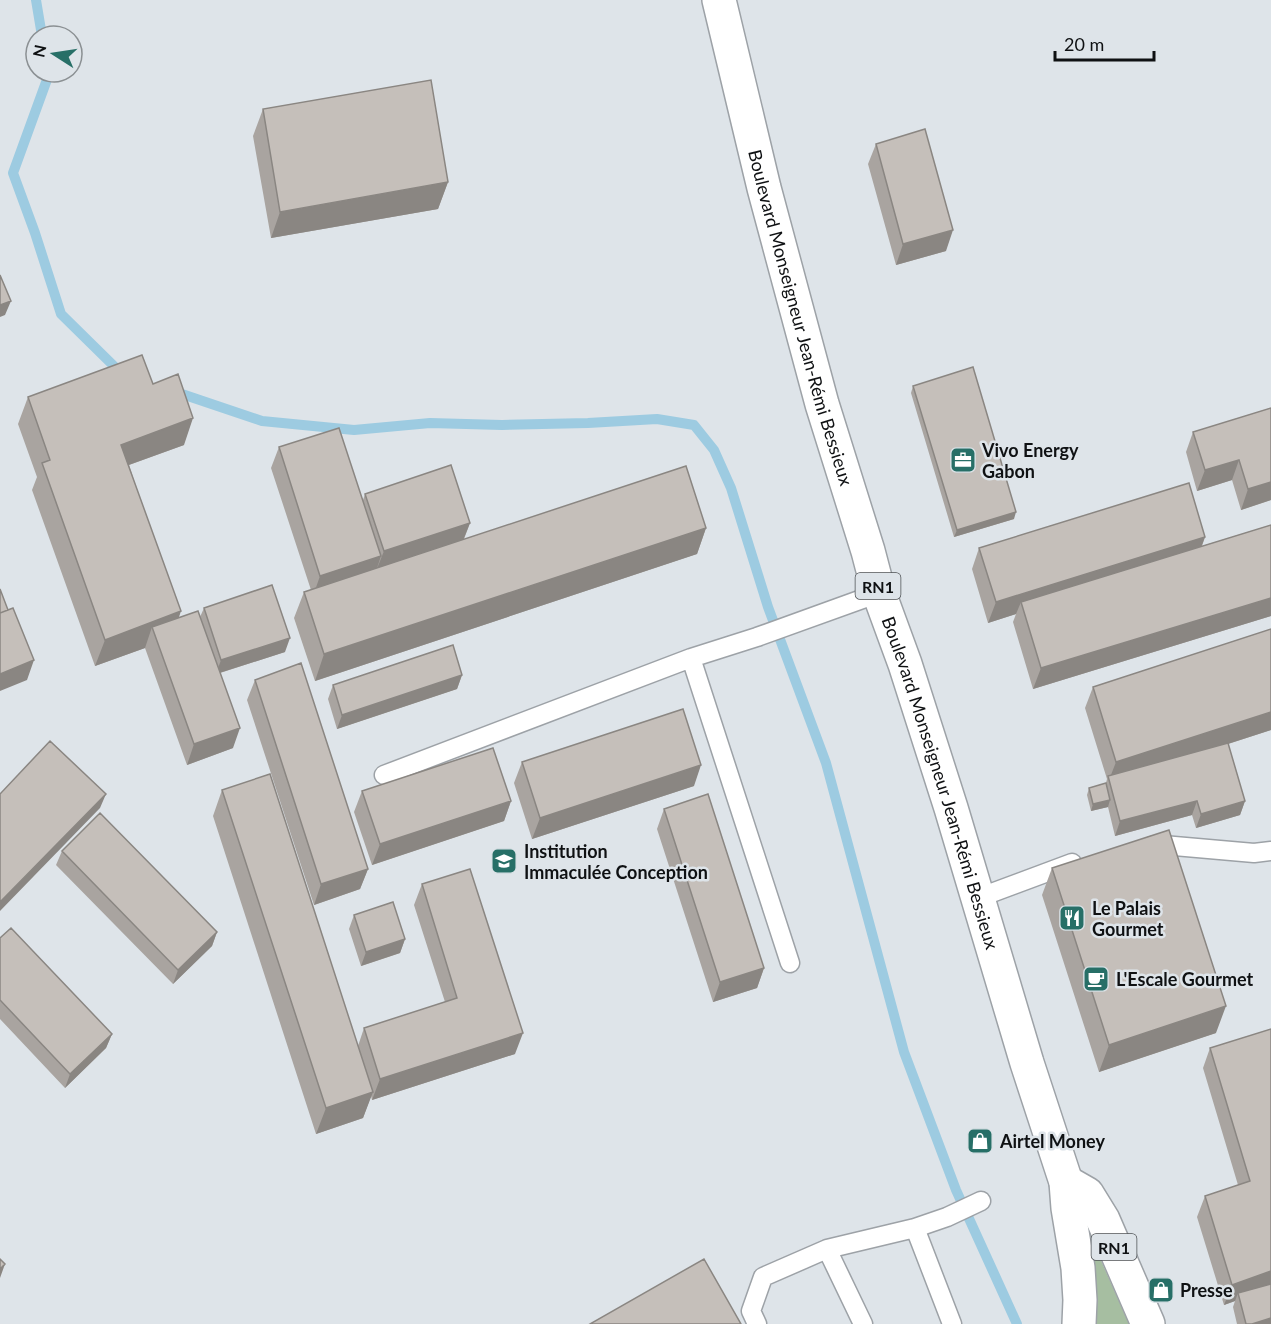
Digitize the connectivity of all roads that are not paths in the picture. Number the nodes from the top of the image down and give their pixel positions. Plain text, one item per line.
1 (719, 0) edge
2 (879, 593) junction
3 (692, 658) junction
4 (384, 775) dead end
5 (1140, 847) edge
6 (1271, 851) edge
7 (1089, 858) edge
8 (978, 898) junction
9 (790, 963) dead end
10 (1066, 1182) junction
11 (981, 1201) dead end
12 (915, 1228) junction
13 (827, 1249) junction
14 (757, 1324) edge
15 (863, 1324) edge
16 (952, 1324) edge
17 (1079, 1324) edge
18 (1148, 1324) edge

1 - 2 main road, Boulevard Monseigneur Jean-Rémi Bessieux / RN1
2 - 3 lane
2 - 8 main road, Boulevard Monseigneur Jean-Rémi Bessieux / RN1
3 - 4 lane
3 - 9 lane
5 - 6 lane
7 - 8 lane
8 - 10 main road, Boulevard Monseigneur Jean-Rémi Bessieux / RN1
10 - 17 main road, Boulevard Monseigneur Jean-Rémi Bessieux / RN1
10 - 18 main road, RN1
11 - 12 lane
12 - 13 lane
12 - 16 lane
13 - 14 lane
13 - 15 lane

